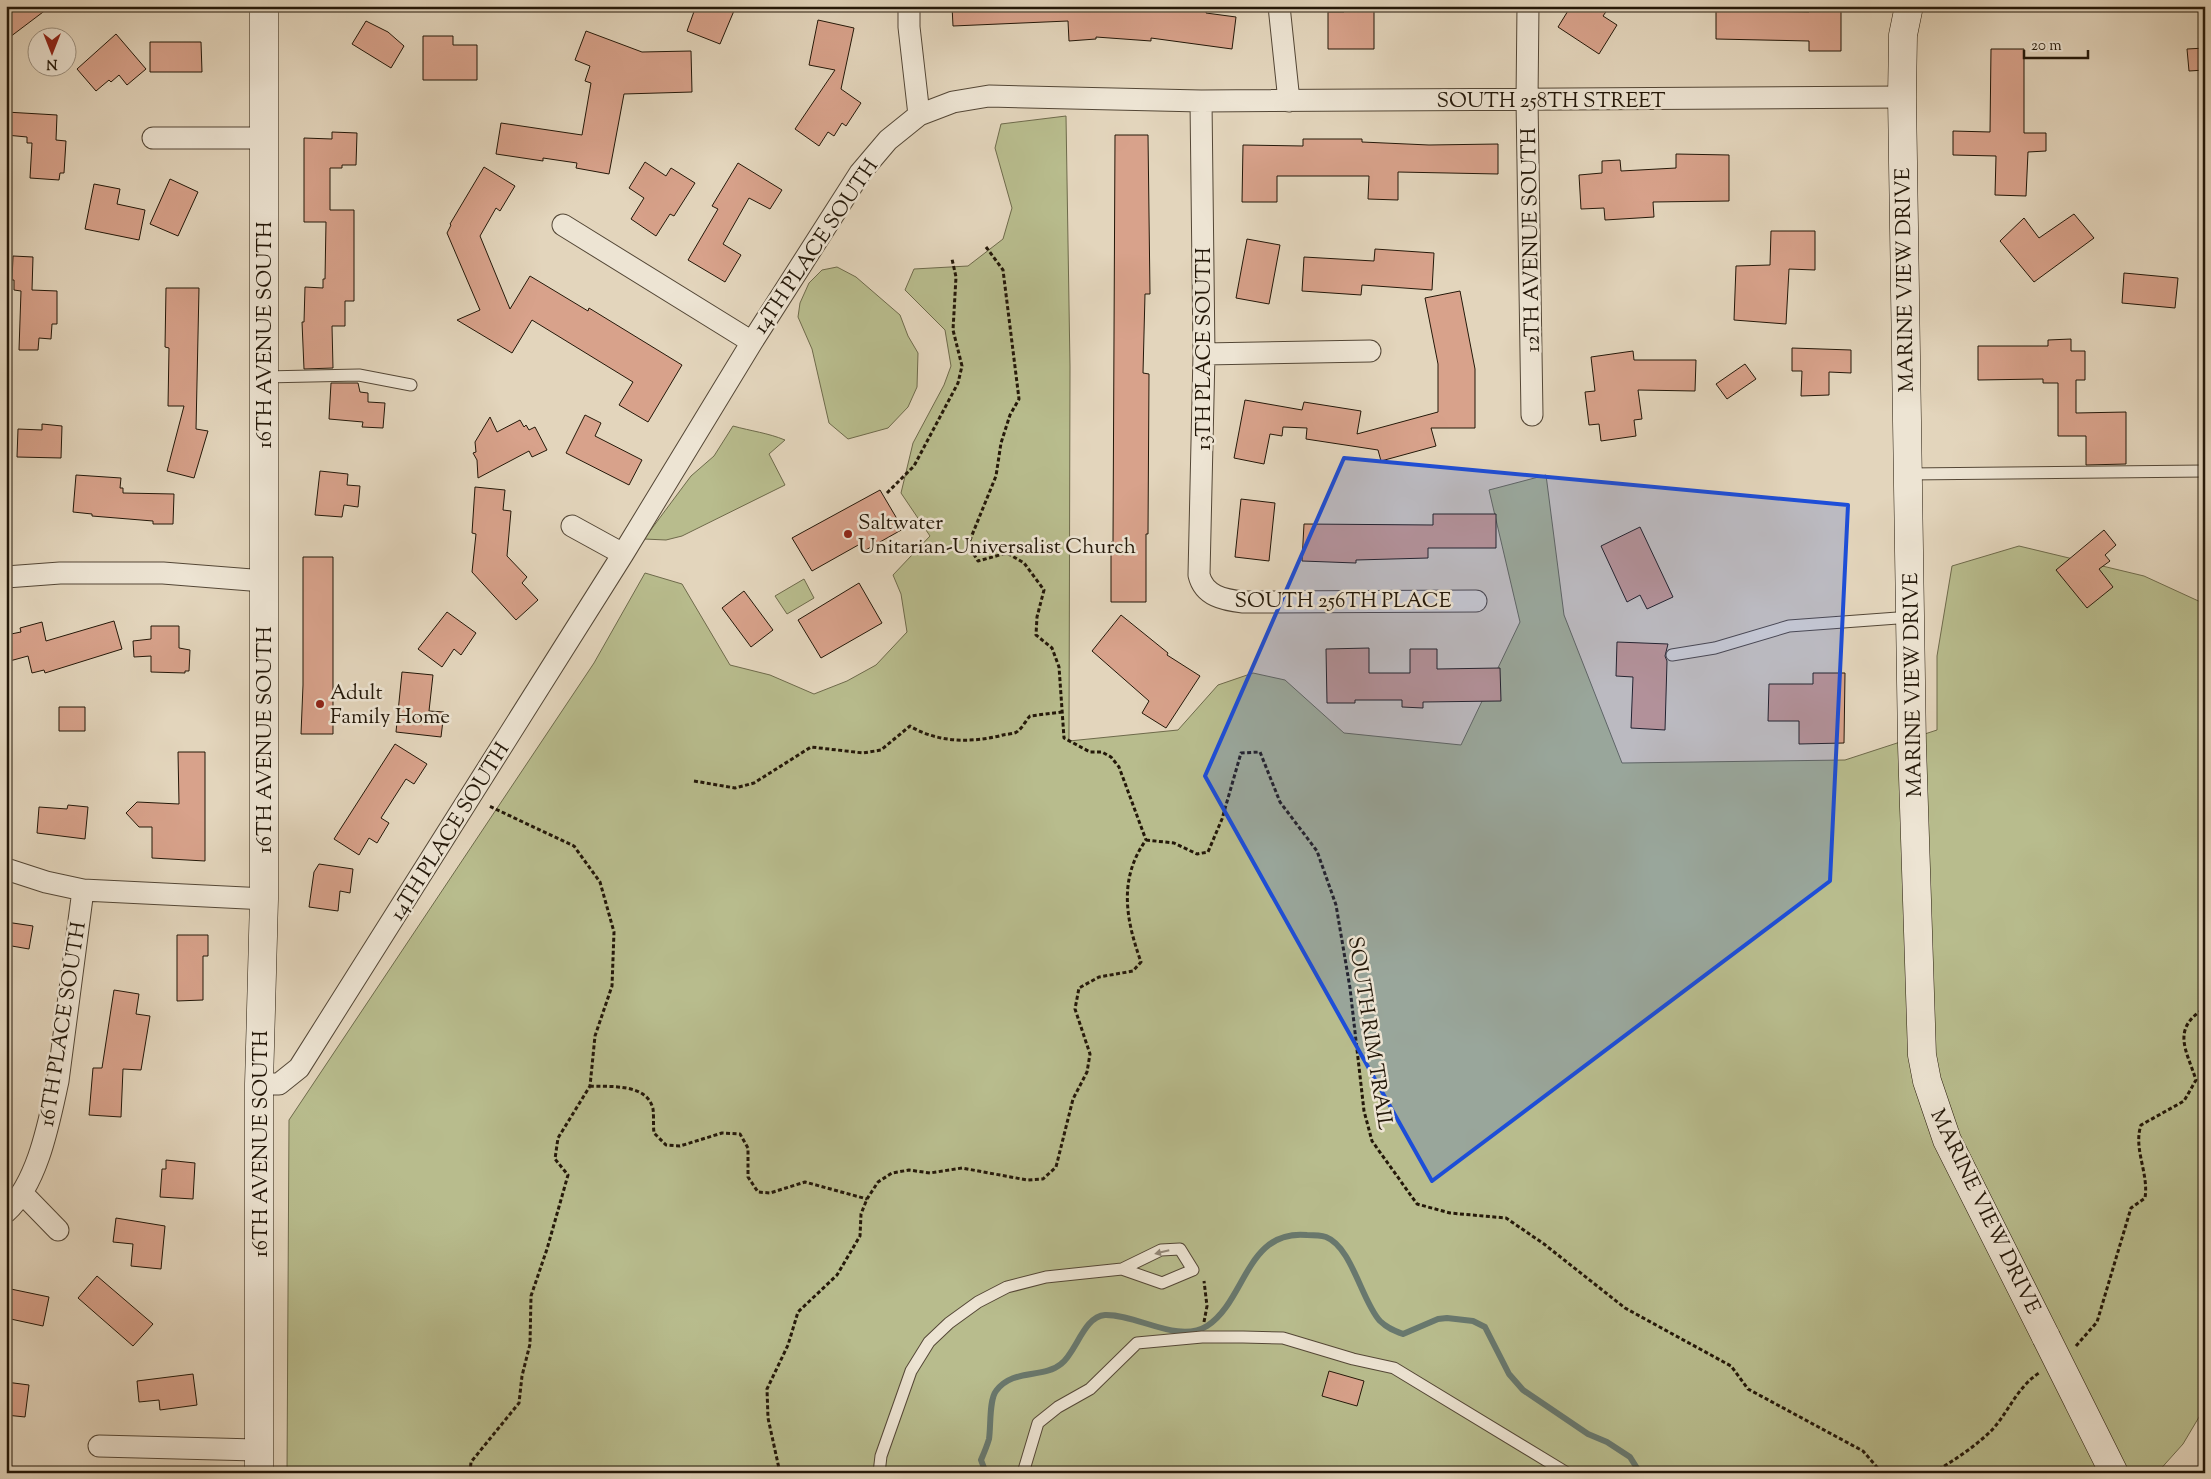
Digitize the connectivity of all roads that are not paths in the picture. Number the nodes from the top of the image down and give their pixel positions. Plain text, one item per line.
1 (264, 6) edge
2 (909, 6) edge
3 (1279, 6) edge
4 (1528, 6) edge
5 (1909, 6) edge
6 (1902, 97) junction
7 (1527, 100) junction
8 (1201, 101) junction
9 (1289, 101) junction
10 (919, 115) junction
11 (153, 138) dead end
12 (264, 138) junction
13 (563, 225) dead end
14 (752, 342) junction
15 (1370, 351) dead end
16 (1204, 354) junction
17 (264, 377) junction
18 (411, 385) dead end
19 (1532, 414) dead end
20 (2205, 471) edge
21 (1908, 474) junction
22 (572, 526) dead end
23 (623, 554) junction
24 (6, 577) edge
25 (264, 581) junction
26 (1210, 593) joint
27 (1476, 601) dead end
28 (1911, 617) junction
29 (1672, 655) dead end
30 (6, 869) edge
31 (83, 890) junction
32 (264, 900) junction
33 (259, 1084) junction
34 (22, 1193) junction
35 (6, 1212) edge
36 (58, 1230) dead end
37 (1122, 1268) junction
38 (99, 1446) dead end
39 (259, 1462) edge
40 (879, 1473) edge
41 (1023, 1473) edge
42 (1567, 1473) edge
43 (2114, 1473) edge

1 - 12 main road, 16TH AVENUE SOUTH
2 - 10 street
3 - 9 street
4 - 7 street, 12TH AVENUE SOUTH
5 - 6 main road, MARINE VIEW DRIVE
6 - 7 street, SOUTH 258TH STREET
6 - 21 main road, MARINE VIEW DRIVE
7 - 9 street, SOUTH 258TH STREET
7 - 19 street, 12TH AVENUE SOUTH
8 - 9 street, SOUTH 258TH STREET
8 - 10 street, 14TH PLACE SOUTH
8 - 16 street, 13TH PLACE SOUTH
10 - 14 street, 14TH PLACE SOUTH
11 - 12 street
12 - 17 main road, 16TH AVENUE SOUTH
13 - 14 street
14 - 23 street, 14TH PLACE SOUTH
15 - 16 street
16 - 26 street, 13TH PLACE SOUTH
17 - 18 lane
17 - 25 main road, 16TH AVENUE SOUTH
20 - 21 lane
21 - 28 main road, MARINE VIEW DRIVE
22 - 23 street
23 - 33 street, 14TH PLACE SOUTH
24 - 25 street
25 - 32 main road, 16TH AVENUE SOUTH
26 - 27 street, SOUTH 256TH PLACE
28 - 29 lane
28 - 43 main road, MARINE VIEW DRIVE, bridge
30 - 31 street
31 - 32 street
31 - 34 street, 16TH PLACE SOUTH
32 - 33 main road, 16TH AVENUE SOUTH
33 - 39 main road, 16TH AVENUE SOUTH
34 - 35 street, 16TH PLACE SOUTH
34 - 36 street
37 -> 37 lane
37 - 40 lane
38 - 39 street
41 - 42 lane

